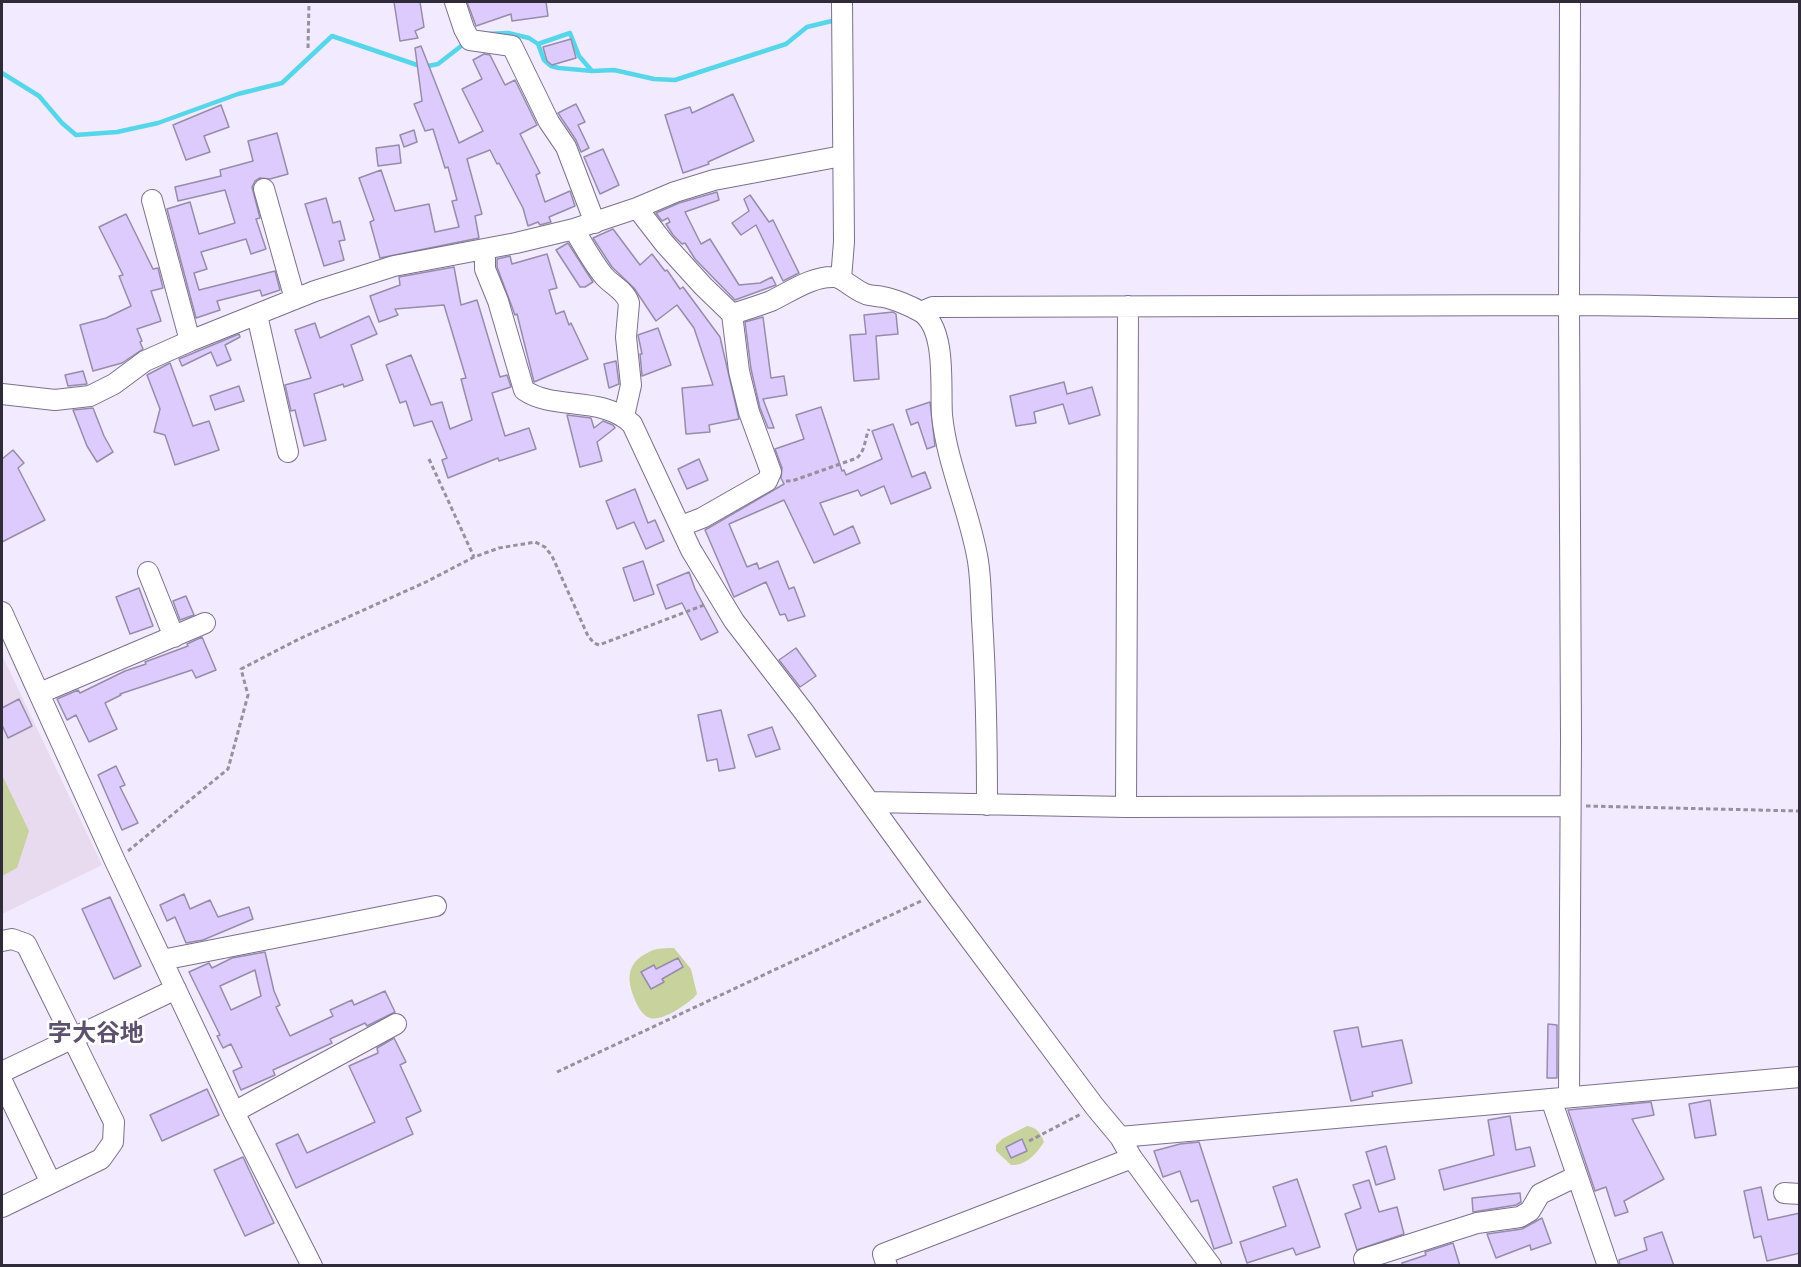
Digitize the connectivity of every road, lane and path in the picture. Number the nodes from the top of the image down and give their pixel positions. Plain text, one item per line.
1 (309, 2) edge
2 (455, 2) edge
3 (842, 2) edge
4 (1570, 2) edge
5 (308, 48) dead end
6 (842, 156) junction
7 (264, 189) dead end
8 (152, 200) dead end
9 (637, 208) junction
10 (595, 223) junction
11 (574, 229) junction
12 (485, 250) junction
13 (841, 279) junction
14 (295, 299) junction
15 (1569, 304) junction
16 (1128, 306) junction
17 (1800, 308) edge
18 (921, 312) junction
19 (732, 314) junction
20 (257, 315) junction
21 (190, 341) junction
22 (2, 394) edge
23 (624, 416) junction
24 (869, 429) dead end
25 (288, 452) dead end
26 (429, 459) dead end
27 (770, 478) junction
28 (681, 526) junction
29 (474, 557) junction
30 (148, 572) dead end
31 (720, 599) junction
32 (2, 612) edge
33 (205, 623) dead end
34 (174, 637) junction
35 (40, 693) junction
36 (870, 802) junction
37 (987, 805) junction
38 (1569, 806) junction
39 (1126, 807) junction
40 (1800, 811) edge
41 (115, 861) junction
42 (936, 894) junction
43 (436, 906) dead end
44 (2, 941) edge
45 (162, 960) junction
46 (176, 988) junction
47 (396, 1024) dead end
48 (71, 1037) junction
49 (2, 1072) edge
50 (557, 1072) dead end
51 (1800, 1077) edge
52 (2, 1082) edge
53 (1560, 1097) junction
54 (1095, 1107) junction
55 (234, 1112) junction
56 (1120, 1137) junction
57 (1029, 1141) dead end
58 (1132, 1158) junction
59 (1577, 1176) junction
60 (51, 1183) junction
61 (2, 1207) edge
62 (1364, 1259) dead end
63 (312, 1266) edge
64 (887, 1266) edge
65 (1211, 1266) edge
66 (1608, 1266) edge

1 - 5 path
2 - 10 street
3 - 6 street
4 - 15 street
6 - 9 street
6 - 13 street
7 - 14 street
8 - 21 street
9 - 10 street
9 - 19 street
10 - 11 street
11 - 12 street
11 - 23 street
12 - 14 street
12 - 23 street
13 - 18 street
13 - 19 street
14 - 20 street
15 - 16 street
15 - 17 street
15 - 38 street
16 - 18 street
16 - 39 street
18 - 37 street
19 - 27 street
20 - 21 street
20 - 25 street
21 - 22 street
23 - 28 street
24 - 27 path
26 - 29 path
27 - 28 street
28 - 31 street
29 - 31 path
29 - 41 path
30 - 34 street
31 - 36 street
32 - 35 street
33 - 34 street
34 - 35 street
35 - 41 street
36 - 37 street
36 - 42 street
37 - 39 street
38 - 39 street
38 - 40 path
38 - 53 street
41 - 45 street
42 - 50 path
42 - 54 street
43 - 45 street
44 - 48 street
45 - 46 street
46 - 48 street
46 - 55 street
47 - 55 street
48 - 49 street
48 - 60 street
51 - 53 street
52 - 60 street
53 - 56 street
53 - 59 street
54 - 56 street
54 - 57 path
55 - 63 street
56 - 58 street
58 - 64 street
58 - 65 street
59 - 62 street
59 - 66 street
60 - 61 street

